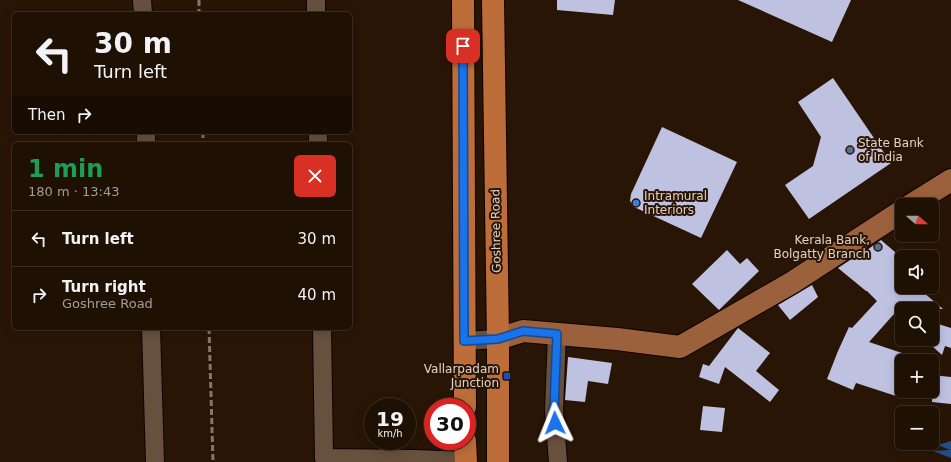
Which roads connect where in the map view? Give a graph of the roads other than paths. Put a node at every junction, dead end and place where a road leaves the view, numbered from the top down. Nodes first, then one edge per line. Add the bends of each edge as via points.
1 (142, 0) edge
2 (316, 0) edge
3 (462, 0) edge
4 (493, 0) edge
5 (143, 12) edge
6 (316, 12) edge
7 (948, 186) edge
8 (925, 198) edge
9 (895, 216) edge
10 (151, 330) edge
11 (322, 330) edge
12 (557, 334) junction
13 (498, 339) junction
14 (464, 341) junction
15 (465, 398) edge
16 (466, 455) edge
17 (324, 460) edge
18 (155, 462) edge
19 (498, 462) edge
20 (558, 462) edge

1 - 5 street
2 - 6 street
3 - 14 highway
4 - 13 highway, Goshree Road
7 - 8 main road
9 - 12 main road via 793,282 680,346
10 - 18 street
11 - 17 street
12 - 13 main road via 523,331
12 - 20 street via 554,410
13 - 14 street
13 - 19 highway, Goshree Road
14 - 15 highway
16 - 17 street via 414,459

